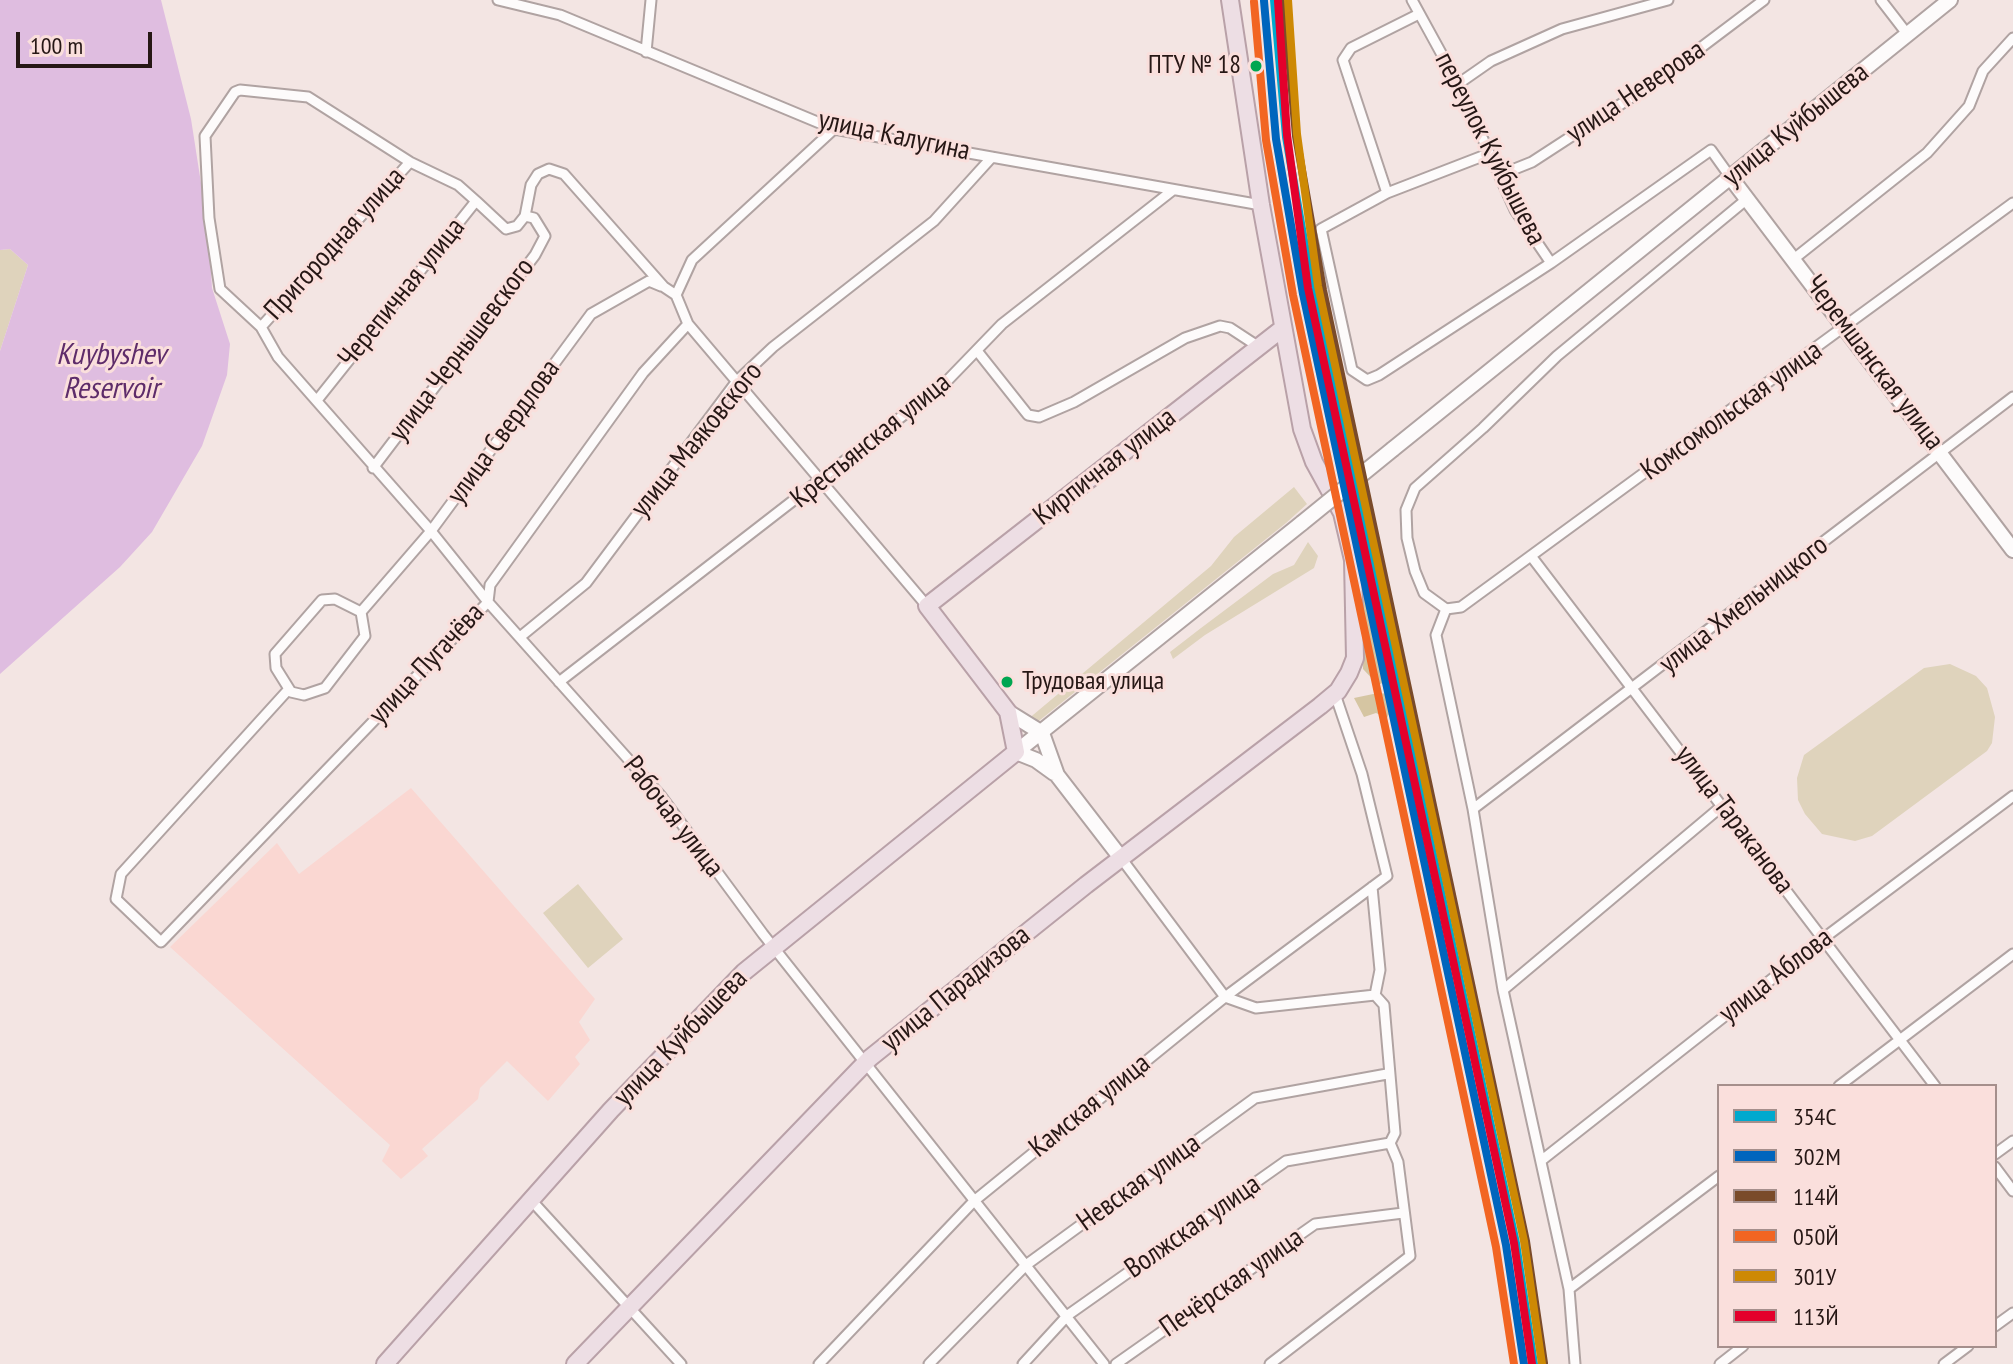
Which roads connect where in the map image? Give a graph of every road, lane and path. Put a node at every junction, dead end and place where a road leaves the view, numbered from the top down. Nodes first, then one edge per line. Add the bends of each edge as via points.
1 (498, 0) edge
2 (651, 0) edge
3 (1230, 0) edge
4 (1412, 0) edge
5 (1668, 0) edge
6 (1764, 0) edge
7 (1881, 0) edge
8 (1950, 0) edge
9 (1419, 14) junction
10 (1908, 35) junction
11 (2013, 38) edge
12 (646, 52) junction
13 (1458, 84) junction
14 (834, 129) junction
15 (1488, 154) junction
16 (992, 157) junction
17 (410, 162) junction
18 (1502, 174) junction
19 (1731, 178) junction
20 (1173, 190) junction
21 (1387, 193) junction
22 (1747, 199) junction
23 (476, 201) junction
24 (2013, 203) edge
25 (1261, 205) junction
26 (525, 216) junction
27 (1795, 258) junction
28 (1551, 263) junction
29 (664, 287) junction
30 (676, 295) junction
31 (688, 324) junction
32 (261, 327) junction
33 (1283, 328) junction
34 (1847, 328) junction
35 (1259, 347) junction
36 (978, 352) junction
37 (737, 381) junction
38 (2013, 397) edge
39 (318, 399) junction
40 (1941, 453) junction
41 (373, 468) junction
42 (823, 481) junction
43 (431, 531) junction
44 (2013, 550) edge
45 (1531, 556) junction
46 (488, 602) junction
47 (927, 606) junction
48 (1446, 609) junction
49 (361, 612) junction
50 (520, 637) junction
51 (559, 682) junction
52 (1635, 689) junction
53 (288, 690) junction
54 (1335, 694) junction
55 (1008, 712) junction
56 (1042, 733) junction
57 (1016, 752) junction
58 (1057, 775) junction
59 (2013, 796) edge
60 (1722, 806) junction
61 (1473, 809) junction
62 (1121, 858) junction
63 (1372, 887) junction
64 (1824, 938) junction
65 (774, 947) junction
66 (2013, 954) edge
67 (1503, 990) junction
68 (1375, 995) junction
69 (1225, 997) junction
70 (1901, 1039) junction
71 (865, 1063) junction
72 (1387, 1074) junction
73 (1842, 1084) edge
74 (1934, 1084) edge
75 (1390, 1143) junction
76 (1542, 1160) junction
77 (1997, 1170) edge
78 (1717, 1178) edge
79 (2013, 1191) edge
80 (532, 1201) junction
81 (974, 1201) junction
82 (1403, 1213) junction
83 (1026, 1265) junction
84 (1569, 1289) junction
85 (632, 1307) junction
86 (1068, 1315) junction
87 (1740, 1348) edge
88 (1965, 1348) edge
89 (385, 1364) edge
90 (575, 1364) edge
91 (681, 1364) edge
92 (819, 1364) edge
93 (929, 1364) edge
94 (1023, 1364) edge
95 (1104, 1364) edge
96 (1116, 1364) edge
97 (1270, 1364) edge
98 (1575, 1364) edge
99 (1720, 1364) edge
100 (1944, 1364) edge

1 - 12 street, улица Калугина via 560,15
2 - 12 street
3 - 25 highway
4 - 9 street, переулок Куйбышева
5 - 13 street via 1562,29 1491,61
6 - 18 street, улица Неверова via 1658,80 1532,162
7 - 10 street
8 - 10 main road, улица Куйбышева
9 - 13 street, переулок Куйбышева
9 - 21 street via 1351,48 1343,60
10 - 19 main road, улица Куйбышева
11 - 27 street via 1983,71 1969,106 1927,153
12 - 14 street, улица Калугина
13 - 15 street, переулок Куйбышева
14 - 16 street, улица Калугина
14 - 30 street via 692,260
15 - 18 street, переулок Куйбышева
15 - 21 street
16 - 20 street, улица Калугина
16 - 37 street, улица Маяковского via 934,221
17 - 23 street via 458,185
17 - 32 street, Пригородная улица
17 - 32 street, Рабочая улица via 308,97 235,92 205,136 209,218 220,289
18 - 28 street, переулок Куйбышева via 1515,210
19 - 22 main road, Черемшанская улица
19 - 28 street, переулок Куйбышева via 1711,150
19 - 56 main road, улица Куйбышева, bridge
20 - 25 street, улица Калугина
20 - 36 street, Крестьянская улица via 1002,324
21 - 28 street via 1321,229 1347,356 1360,378 1379,375
22 - 27 main road, Черемшанская улица
22 - 48 street via 1619,301 1415,488 1406,510 1410,555 1424,593
23 - 26 street, Черепичная улица via 506,229
23 - 39 street, Черепичная улица
24 - 34 street, Комсомольская улица
25 - 33 highway
26 - 29 street, улица Чернышевского via 538,174 549,169 564,174
26 - 41 street, улица Чернышевского via 534,218 545,236 527,268
27 - 34 main road, Черемшанская улица
29 - 30 street
29 - 43 street, улица Свердлова via 649,281 591,314
30 - 31 street
31 - 37 street
31 - 46 street, улица Пугачёва via 643,373 490,585
32 - 39 street, Рабочая улица via 278,357
33 - 35 highway, Кирпичная улица
33 - 54 highway, улица Парадизова via 1302,429 1346,527 1353,560 1355,658
34 - 40 main road, Черемшанская улица
34 - 45 street, Комсомольская улица
35 - 36 street via 1220,326 1185,338 1039,417 1028,415
35 - 47 highway, Кирпичная улица
36 - 42 street, Крестьянская улица
37 - 42 street
37 - 50 street, улица Маяковского via 575,596
38 - 40 street, улица Хмельницкого
39 - 41 street, Рабочая улица
40 - 44 main road, Черемшанская улица
40 - 52 street, улица Хмельницкого
41 - 43 street, Рабочая улица
42 - 47 street
42 - 51 street, Крестьянская улица
43 - 46 street, Рабочая улица
43 - 49 street, улица Свердлова
45 - 48 street, Комсомольская улица via 1461,607
45 - 52 street, улица Тараканова
46 - 50 street, Рабочая улица
46 - 53 street, улица Пугачёва via 161,942 116,899 121,874
47 - 55 highway
48 - 61 street via 1436,635
49 - 53 street via 365,636 325,688 304,695
49 - 53 street via 335,599 322,600 275,654
50 - 51 street, Рабочая улица
51 - 65 street, Рабочая улица via 661,796
52 - 60 street, улица Тараканова
52 - 61 street, улица Хмельницкого
54 - 62 highway, улица Парадизова
54 - 63 street, Камская улица via 1387,876
55 - 56 main road
55 - 57 highway
56 - 57 main road, улица Куйбышева
56 - 58 main road
57 - 58 main road
57 - 65 highway, улица Куйбышева
58 - 62 main road
59 - 64 street, улица Аблова
60 - 64 street, улица Тараканова
60 - 67 street
61 - 67 street
62 - 69 street
62 - 71 highway, улица Парадизова
63 - 68 street via 1380,970
63 - 69 street, Камская улица
64 - 70 street, улица Тараканова
64 - 76 street, улица Аблова
65 - 71 street, Рабочая улица
65 - 80 highway, улица Куйбышева via 693,1022
66 - 70 street
67 - 76 street
68 - 69 street via 1256,1008
68 - 72 street via 1384,1005
69 - 81 street, Камская улица
70 - 73 street
70 - 74 street, улица Тараканова
71 - 81 street, Рабочая улица
71 - 85 highway, улица Парадизова
72 - 75 street via 1395,1133
72 - 83 street, Невская улица via 1255,1098
75 - 82 street via 1398,1162
75 - 86 street, Волжская улица via 1286,1161
76 - 84 street
77 - 79 street
78 - 84 street
80 - 85 street
80 - 89 highway, улица Куйбышева
81 - 83 street, Рабочая улица
81 - 92 street, Камская улица
82 - 96 street, Печёрская улица via 1315,1224
82 - 97 street via 1410,1256
83 - 86 street, Рабочая улица
83 - 93 street, Невская улица
84 - 98 street
85 - 90 highway, улица Парадизова
85 - 91 street
86 - 94 street, Волжская улица
86 - 95 street, Рабочая улица
87 - 99 street
88 - 100 street

